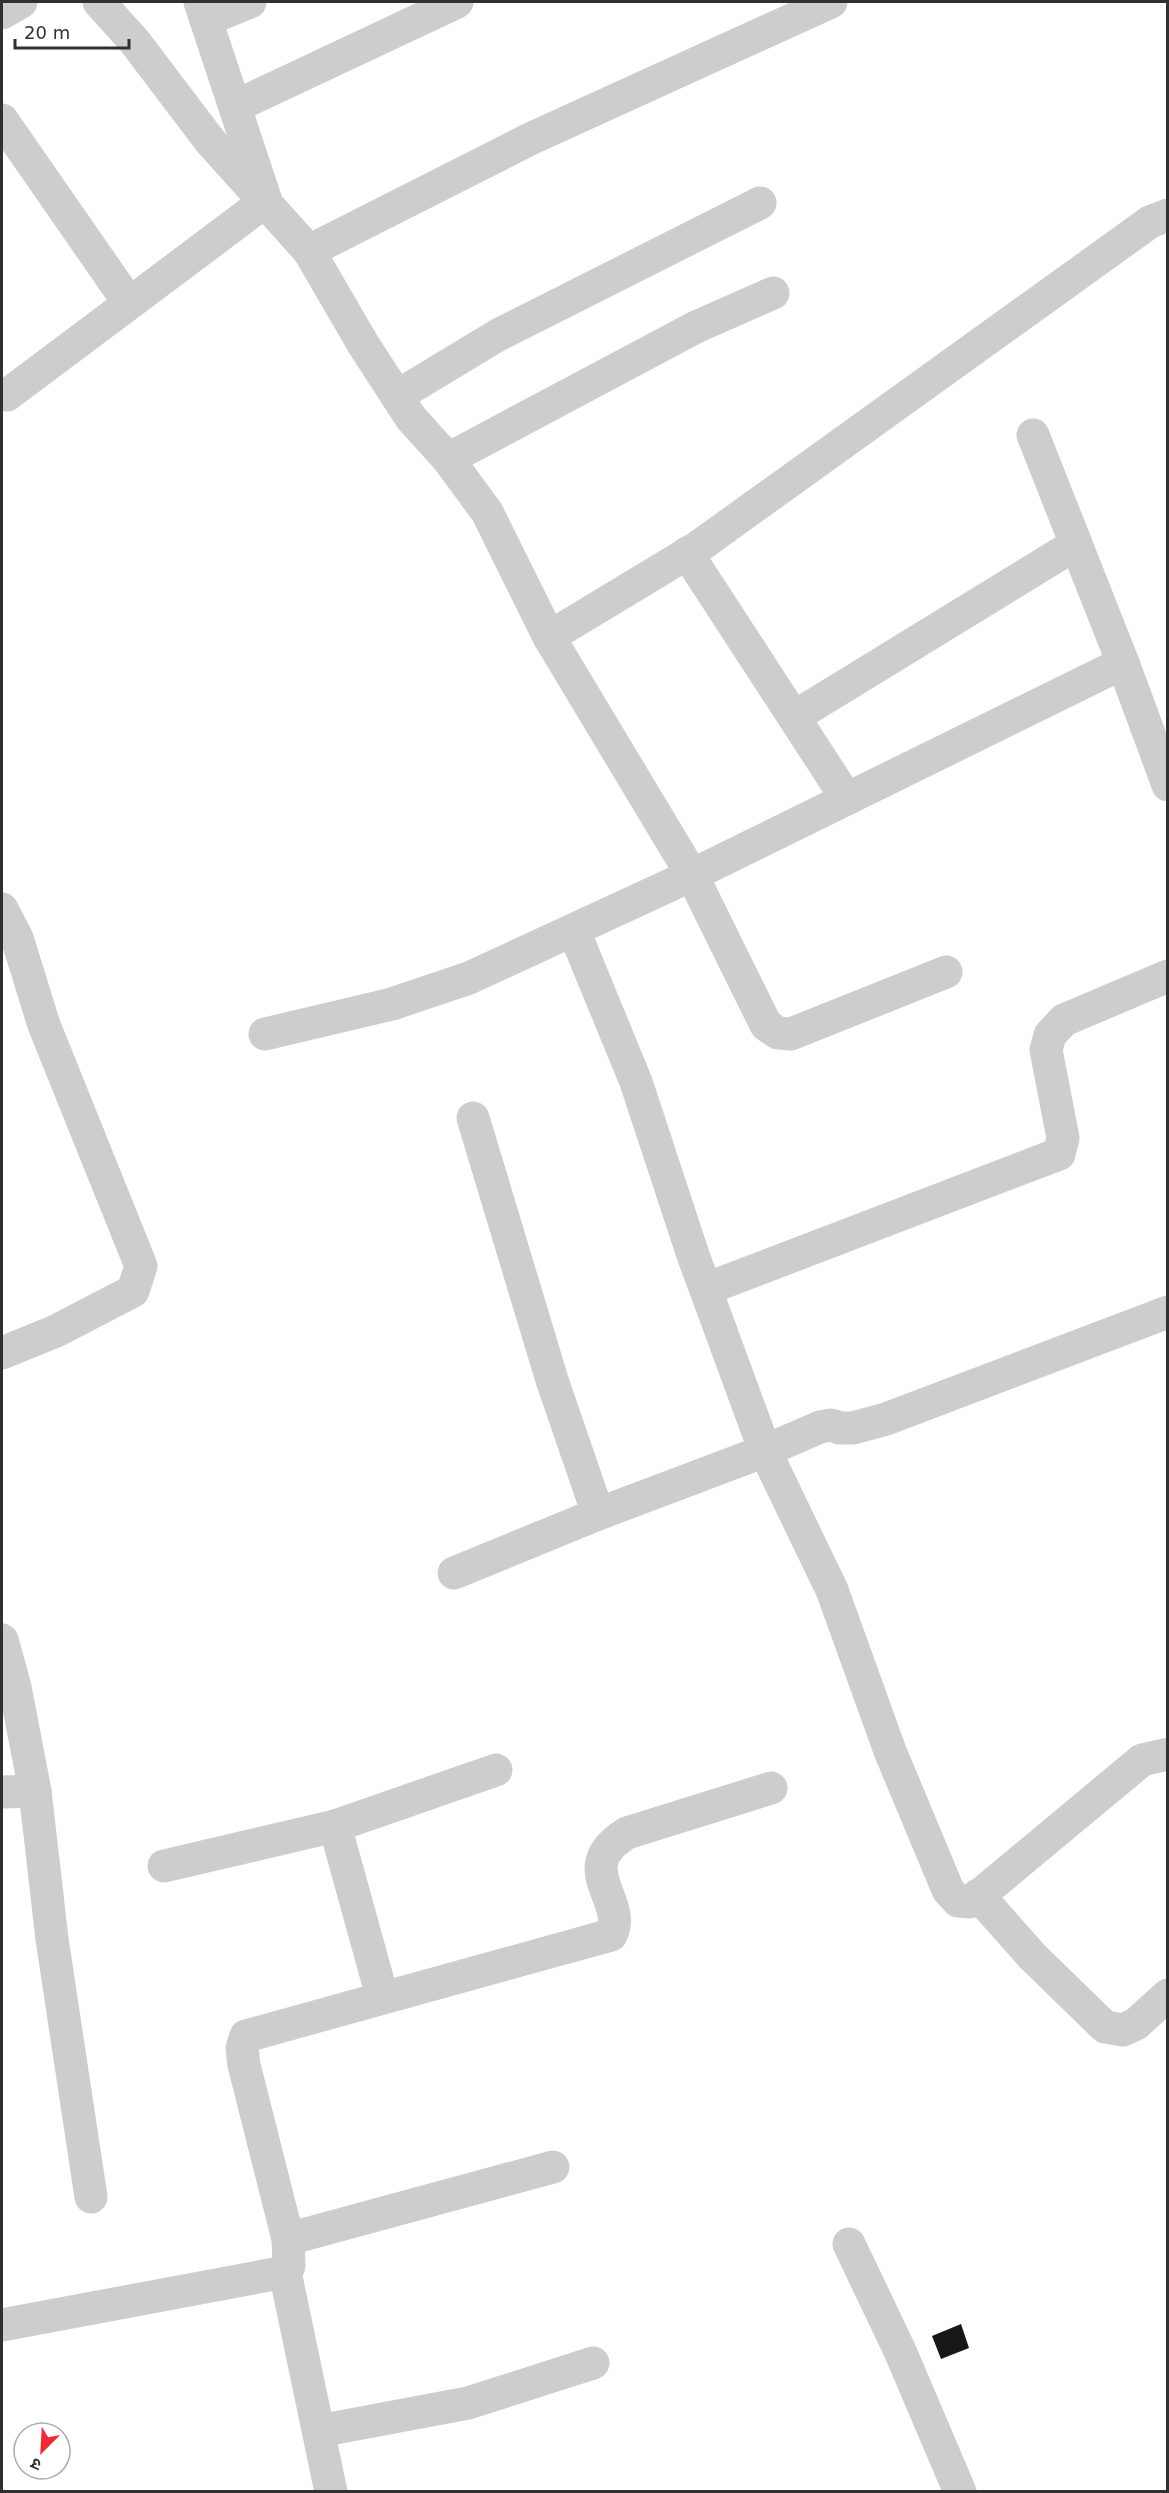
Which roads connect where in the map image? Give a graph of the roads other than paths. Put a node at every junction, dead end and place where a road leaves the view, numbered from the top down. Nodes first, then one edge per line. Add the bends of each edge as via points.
1 (21, 2) edge
2 (99, 2) edge
3 (250, 2) edge
4 (457, 2) edge
5 (831, 2) edge
6 (203, 11) edge
7 (2, 13) edge
8 (236, 106) junction
9 (2, 120) edge
10 (266, 201) junction
11 (760, 203) dead end
12 (1167, 215) edge
13 (309, 251) junction
14 (773, 293) dead end
15 (129, 303) junction
16 (7, 395) dead end
17 (397, 396) junction
18 (1033, 435) dead end
19 (448, 459) junction
20 (1076, 544) junction
21 (687, 553) junction
22 (549, 637) junction
23 (1124, 663) junction
24 (794, 717) junction
25 (1167, 785) edge
26 (847, 799) junction
27 (692, 875) junction
28 (2, 909) edge
29 (574, 931) junction
30 (946, 972) dead end
31 (1167, 976) edge
32 (265, 1034) dead end
33 (473, 1118) dead end
34 (706, 1289) junction
35 (1167, 1312) edge
36 (2, 1353) edge
37 (765, 1451) junction
38 (598, 1514) junction
39 (454, 1573) dead end
40 (2, 1640) edge
41 (1167, 1754) edge
42 (496, 1770) dead end
43 (771, 1788) dead end
44 (35, 1791) junction
45 (2, 1792) edge
46 (335, 1826) junction
47 (164, 1866) dead end
48 (978, 1895) junction
49 (382, 1996) junction
50 (1166, 2004) edge
51 (553, 2167) dead end
52 (91, 2197) dead end
53 (288, 2239) junction
54 (849, 2244) dead end
55 (285, 2272) junction
56 (2, 2325) edge
57 (592, 2363) dead end
58 (319, 2431) junction
59 (331, 2492) edge
60 (960, 2492) edge

1 - 7 street
2 - 10 street via 135,42 210,141
3 - 6 street
4 - 8 street
5 - 13 street via 530,139
6 - 8 street
8 - 10 street
9 - 15 street
10 - 13 street
10 - 15 street
11 - 17 street via 498,335
12 - 21 street via 1150,222
13 - 17 street
14 - 19 street via 696,327
15 - 16 street
17 - 19 street
18 - 20 street
19 - 22 street via 487,512
20 - 23 street
20 - 24 street
21 - 22 street
21 - 24 street
22 - 27 street
23 - 25 street
23 - 26 street
24 - 26 street
26 - 27 street
27 - 29 street
27 - 30 street via 766,1025 778,1033 791,1034
28 - 36 street via 17,938 44,1025 141,1266 134,1291
29 - 32 street via 469,978 392,1004
29 - 34 street via 636,1082
31 - 34 street via 1064,1020 1050,1035 1046,1050 1063,1138 1059,1154
33 - 38 street via 552,1380
34 - 37 street
35 - 37 street via 886,1419 853,1428 820,1426
37 - 38 street
37 - 48 street via 832,1590 890,1751 948,1890 958,1901 970,1902
38 - 39 street
40 - 44 street
41 - 48 street via 1142,1760
42 - 46 street
43 - 49 street via 627,1833 610,1844 602,1861 614,1927 610,1935
44 - 45 street
44 - 52 street via 52,1939
46 - 47 street
46 - 49 street
48 - 50 street via 1032,1956 1105,2027 1123,2031
49 - 53 street via 246,2036 242,2048 244,2065
51 - 53 street
53 - 55 street via 290,2266
54 - 60 street
55 - 56 street
55 - 58 street
57 - 58 street via 468,2403
58 - 59 street

